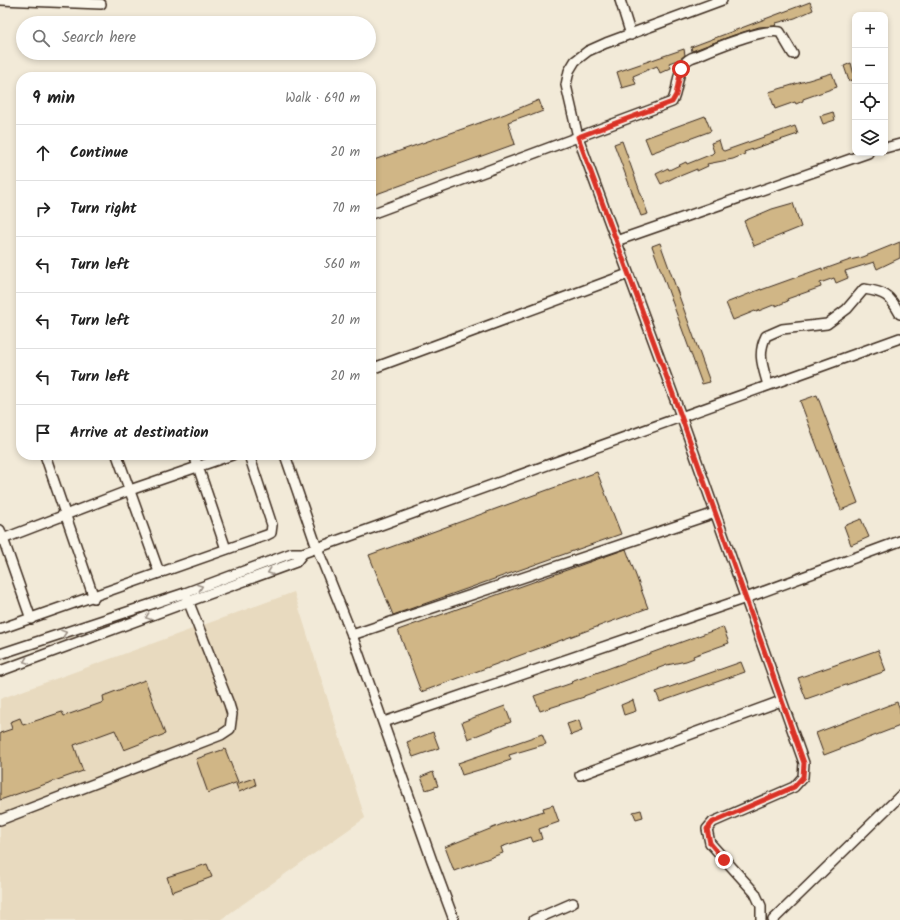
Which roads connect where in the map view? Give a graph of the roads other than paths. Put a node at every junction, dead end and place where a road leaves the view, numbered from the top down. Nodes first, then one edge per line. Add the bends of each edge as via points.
1 (0, 0) edge
2 (620, 0) edge
3 (722, 0) edge
4 (101, 4) dead end
5 (631, 35) junction
6 (793, 54) dead end
7 (578, 137) junction
8 (900, 144) edge
9 (888, 147) edge
10 (859, 156) edge
11 (376, 212) edge
12 (616, 241) junction
13 (628, 274) junction
14 (900, 314) edge
15 (900, 338) edge
16 (376, 367) edge
17 (768, 385) junction
18 (681, 416) junction
19 (47, 460) edge
20 (119, 460) edge
21 (196, 460) edge
22 (218, 460) edge
23 (251, 460) edge
24 (287, 460) edge
25 (198, 467) junction
26 (130, 490) junction
27 (715, 513) junction
28 (64, 514) junction
29 (1, 536) edge
30 (900, 541) edge
31 (317, 548) junction
32 (226, 549) junction
33 (303, 554) junction
34 (159, 572) junction
35 (185, 592) junction
36 (94, 598) junction
37 (746, 598) junction
38 (189, 602) junction
39 (31, 619) junction
40 (0, 630) edge
41 (352, 634) junction
42 (0, 654) edge
43 (0, 671) edge
44 (781, 701) junction
45 (384, 722) junction
46 (580, 775) dead end
47 (900, 796) edge
48 (0, 820) edge
49 (573, 903) dead end
50 (454, 920) edge
51 (534, 920) edge
52 (761, 920) edge
53 (773, 920) edge

1 - 4 street
2 - 5 street
3 - 5 street
5 - 7 street via 588,51 575,61 569,71 566,85
6 - 7 street via 780,32 772,30 691,58 684,61 672,102
7 - 11 street
7 - 12 street
8 - 9 street
10 - 12 street
12 - 13 street
13 - 16 street
13 - 18 street
14 - 17 street via 892,300 880,291 864,289 847,309 827,324 782,329 766,336 761,346 761,359
15 - 17 street
17 - 18 street
18 - 27 street
18 - 31 street
19 - 28 street
20 - 26 street
21 - 25 street
22 - 25 street
23 - 32 street via 272,528 271,533
24 - 31 street
25 - 26 street
25 - 32 street
26 - 28 street
26 - 34 street
27 - 37 street
27 - 41 street
28 - 29 street
28 - 36 street
29 - 39 street
30 - 37 street
31 - 33 street
31 - 41 street
32 - 34 street
35 -> 33 street via 292,553
33 -> 38 street via 296,562
34 - 36 street
35 - 38 street
42 -> 35 street
36 - 39 street
37 - 44 street
37 - 45 street
38 -> 43 street
38 - 48 street via 229,704 232,714 230,729 221,735
39 - 40 street
41 - 45 street
44 - 46 street
44 - 52 street via 804,763 803,777 794,787 713,822 707,829 710,843 755,893 760,906
45 - 50 street
47 - 53 street
49 - 51 street

